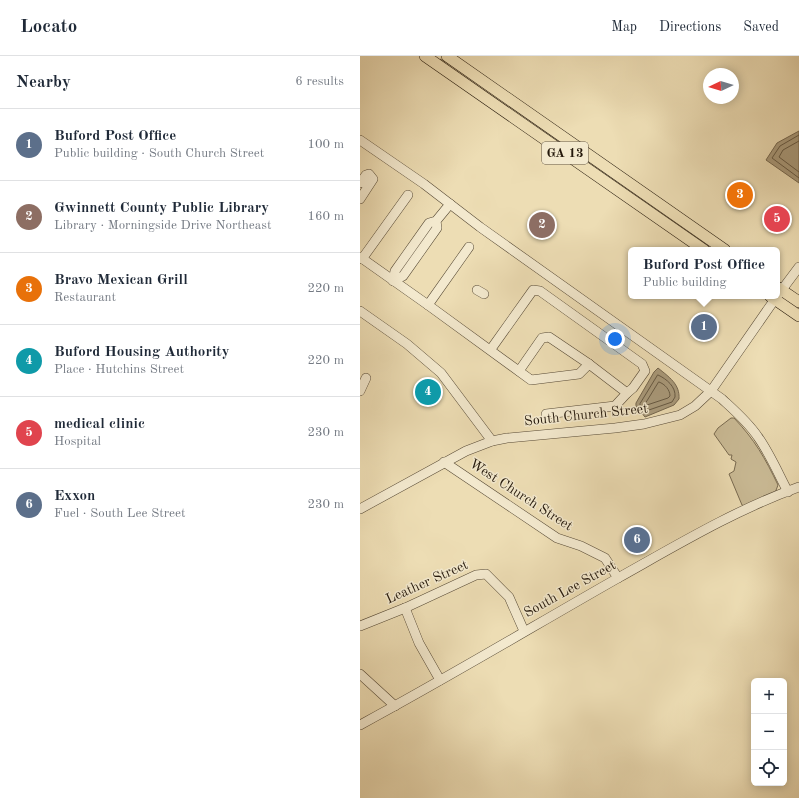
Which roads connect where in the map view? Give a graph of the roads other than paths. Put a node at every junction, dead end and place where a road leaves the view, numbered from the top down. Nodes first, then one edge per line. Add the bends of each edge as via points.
1 (425, 56) edge
2 (447, 56) edge
3 (360, 140) edge
4 (360, 183) edge
5 (408, 195) dead end
6 (360, 199) edge
7 (450, 204) junction
8 (469, 247) dead end
9 (700, 247) edge
10 (721, 247) edge
11 (361, 258) edge
12 (799, 267) edge
13 (393, 281) junction
14 (780, 288) edge
15 (780, 295) edge
16 (780, 297) edge
17 (772, 299) edge
18 (799, 302) edge
19 (428, 305) junction
20 (360, 311) edge
21 (799, 316) edge
22 (491, 349) junction
23 (589, 364) junction
24 (519, 371) junction
25 (366, 378) dead end
26 (360, 391) edge
27 (711, 391) junction
28 (627, 393) junction
29 (546, 414) dead end
30 (492, 441) junction
31 (444, 462) junction
32 (799, 487) edge
33 (788, 492) junction
34 (360, 509) edge
35 (618, 578) junction
36 (405, 608) junction
37 (360, 626) edge
38 (524, 631) junction
39 (360, 674) edge
40 (440, 680) junction
41 (395, 706) junction
42 (360, 725) edge

1 - 9 main road, GA 13
2 - 10 main road, GA 13
3 - 7 street
4 - 6 street via 366,175 373,179
5 - 11 street
7 - 13 street via 436,221 429,223 403,276
7 - 27 street
8 - 19 street
11 - 13 street
12 - 14 street, South Church Street
13 - 19 street
15 - 18 main road
16 - 21 main road
17 - 27 street, South Church Street
19 - 22 street
20 - 30 street via 407,344 441,373
22 - 24 street
22 - 28 street via 533,290 540,291 642,364 644,371
23 - 24 street via 579,374 531,380
23 - 24 street via 549,337 542,338
23 - 28 street
25 - 26 street
27 - 30 street, South Church Street via 695,406 662,421
27 - 33 street via 742,417 758,436
28 - 29 street via 615,406
30 - 31 street, South Church Street
31 - 34 street, South Church Street
31 - 35 street, West Church Street via 557,538 605,558
32 - 33 street, South Lee Street
33 - 35 street, South Lee Street via 750,507 698,533
35 - 38 street, South Lee Street
36 - 37 street, Leather Street
36 - 38 street, Leather Street via 476,575 486,574 509,597
36 - 40 street via 419,643
38 - 40 street, South Lee Street
39 - 41 street
40 - 41 street, South Lee Street
41 - 42 street, South Lee Street

